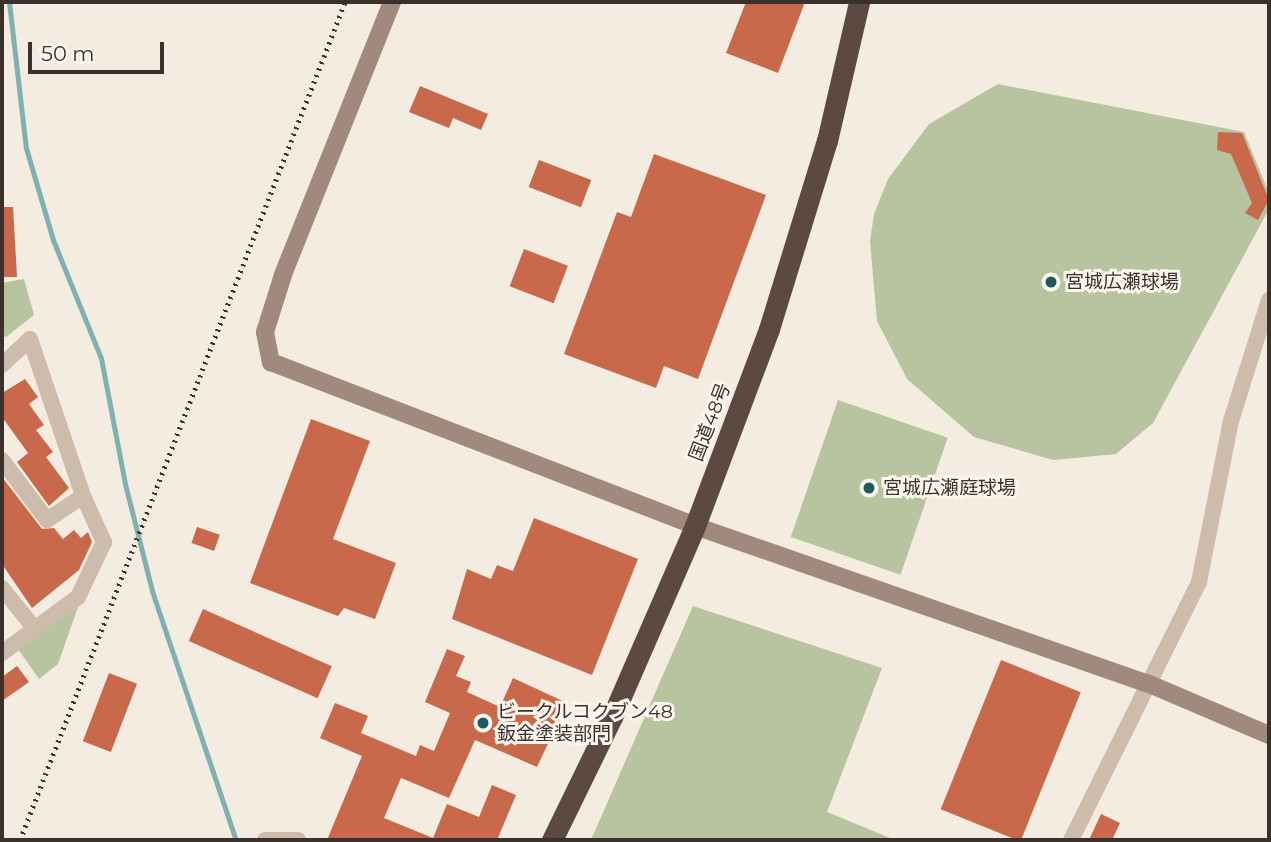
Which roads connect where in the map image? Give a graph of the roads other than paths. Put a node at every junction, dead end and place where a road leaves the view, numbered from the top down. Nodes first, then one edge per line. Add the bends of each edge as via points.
1 (392, 2) edge
2 (859, 2) edge
3 (1269, 300) edge
4 (2, 365) edge
5 (2, 460) edge
6 (83, 496) junction
7 (695, 526) junction
8 (2, 588) edge
9 (35, 629) junction
10 (2, 653) edge
11 (1147, 683) junction
12 (1269, 735) edge
13 (265, 840) edge
14 (298, 840) edge
15 (552, 840) edge
16 (1070, 840) edge

1 - 7 street via 283,275 265,332 271,362
2 - 7 highway, 国道48号 via 800,232
3 - 11 street via 1231,421 1199,582
4 - 6 street via 30,339
5 - 6 street via 47,520
6 - 9 street via 104,542 78,597
7 - 11 street
7 - 15 highway, 国道48号 via 612,717
8 - 9 street
9 - 10 street
11 - 12 street
11 - 16 street
13 - 14 street

